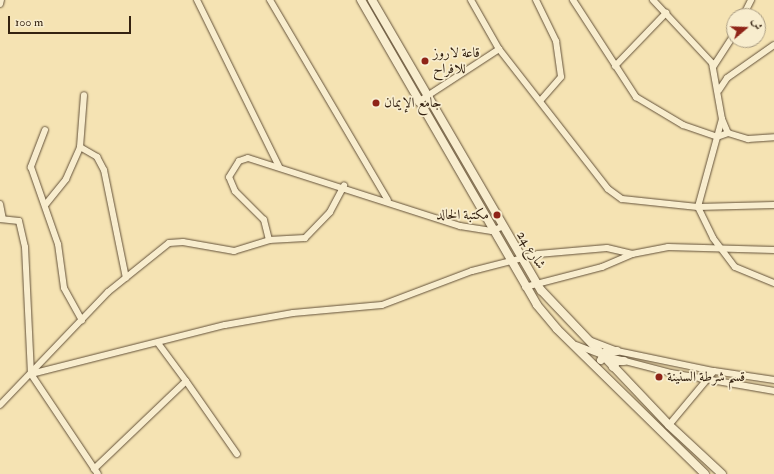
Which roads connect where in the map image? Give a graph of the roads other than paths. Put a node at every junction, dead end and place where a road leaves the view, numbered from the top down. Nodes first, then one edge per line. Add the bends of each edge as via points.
1 (1, 0) edge
2 (197, 0) edge
3 (270, 0) edge
4 (361, 0) edge
5 (372, 0) edge
6 (471, 0) edge
7 (536, 0) edge
8 (573, 0) edge
9 (653, 0) edge
10 (0, 4) edge
11 (666, 13) junction
12 (774, 45) edge
13 (726, 47) edge
14 (499, 49) junction
15 (615, 66) junction
16 (713, 67) junction
17 (719, 90) junction
18 (84, 95) dead end
19 (426, 97) junction
20 (541, 100) junction
21 (418, 102) junction
22 (722, 119) junction
23 (45, 130) dead end
24 (728, 133) junction
25 (717, 137) junction
26 (774, 137) edge
27 (80, 147) junction
28 (278, 167) junction
29 (344, 186) junction
30 (388, 200) junction
31 (0, 204) edge
32 (46, 204) junction
33 (774, 205) edge
34 (698, 207) junction
35 (1, 219) edge
36 (501, 227) junction
37 (492, 231) junction
38 (269, 240) junction
39 (721, 247) junction
40 (774, 250) edge
41 (632, 254) junction
42 (521, 258) junction
43 (511, 261) junction
44 (126, 278) junction
45 (537, 284) junction
46 (774, 284) edge
47 (525, 287) junction
48 (82, 320) junction
49 (586, 338) junction
50 (569, 341) junction
51 (158, 342) junction
52 (617, 350) junction
53 (633, 354) junction
54 (602, 355) junction
55 (628, 362) junction
56 (613, 367) junction
57 (714, 371) junction
58 (31, 374) junction
59 (605, 376) junction
60 (709, 380) junction
61 (774, 380) edge
62 (186, 381) junction
63 (774, 391) edge
64 (0, 405) edge
65 (670, 425) junction
66 (237, 454) dead end
67 (96, 472) edge
68 (705, 474) edge
69 (722, 474) edge

1 - 10 street
2 - 28 street
3 - 30 street
4 - 21 street, شارع 24
5 - 19 street, شارع 24
6 - 14 street
7 - 20 street via 556,41 561,77
8 - 15 street
9 - 11 street
11 - 15 street
11 - 16 street
12 - 17 street via 727,78
13 - 16 street
14 - 19 street
14 - 20 street
15 - 25 street via 636,97 683,125
16 - 17 street
17 - 22 street
18 - 27 street
19 - 21 street
19 - 36 street, شارع 24
20 - 34 street via 608,189 622,199
21 - 37 street, شارع 24
22 - 24 street
22 - 25 street
23 - 32 street via 31,167 39,196
24 - 25 street
24 - 26 street via 748,139
25 - 34 street
27 - 32 street via 66,179
27 - 44 street via 96,156 104,170
28 - 29 street
28 - 38 street via 248,158 239,161 229,177 236,191 264,220
29 - 30 street
29 - 38 street via 330,212 305,238
30 - 37 street via 460,226
31 - 35 street
32 - 48 street via 58,244 64,288
33 - 34 street
34 - 39 street
35 - 58 street via 19,221 25,247
36 - 37 street
36 - 42 street, شارع 24
37 - 43 street, شارع 24
38 - 44 street via 234,251 183,242 169,243
39 - 40 street
39 - 41 street via 668,247
39 - 46 street via 735,268
41 - 42 street via 607,248
41 - 45 street via 602,267
42 - 43 street
42 - 45 street, شارع 24
43 - 47 street, شارع 24
43 - 51 street via 472,271 382,304 293,313 225,325
44 - 48 street
45 - 47 street
45 - 49 street, شارع 24
47 - 50 street, شارع 24
48 - 58 street
49 - 52 street
49 - 54 street, شارع 24
50 - 54 street
50 - 59 street, شارع 24
51 - 58 street
51 - 62 street
52 - 53 street
52 - 54 street
53 - 55 street
53 - 57 street
54 - 55 street
54 - 56 street, شارع 24
54 - 59 street
55 - 56 street via 617,361
55 - 60 street
56 - 65 street, شارع 24
57 - 60 street
57 - 61 street
58 - 64 street
58 - 67 street
59 - 68 street, شارع 24
60 - 63 street
60 - 65 street
62 - 66 street
62 - 67 street
65 - 69 street, شارع 24

